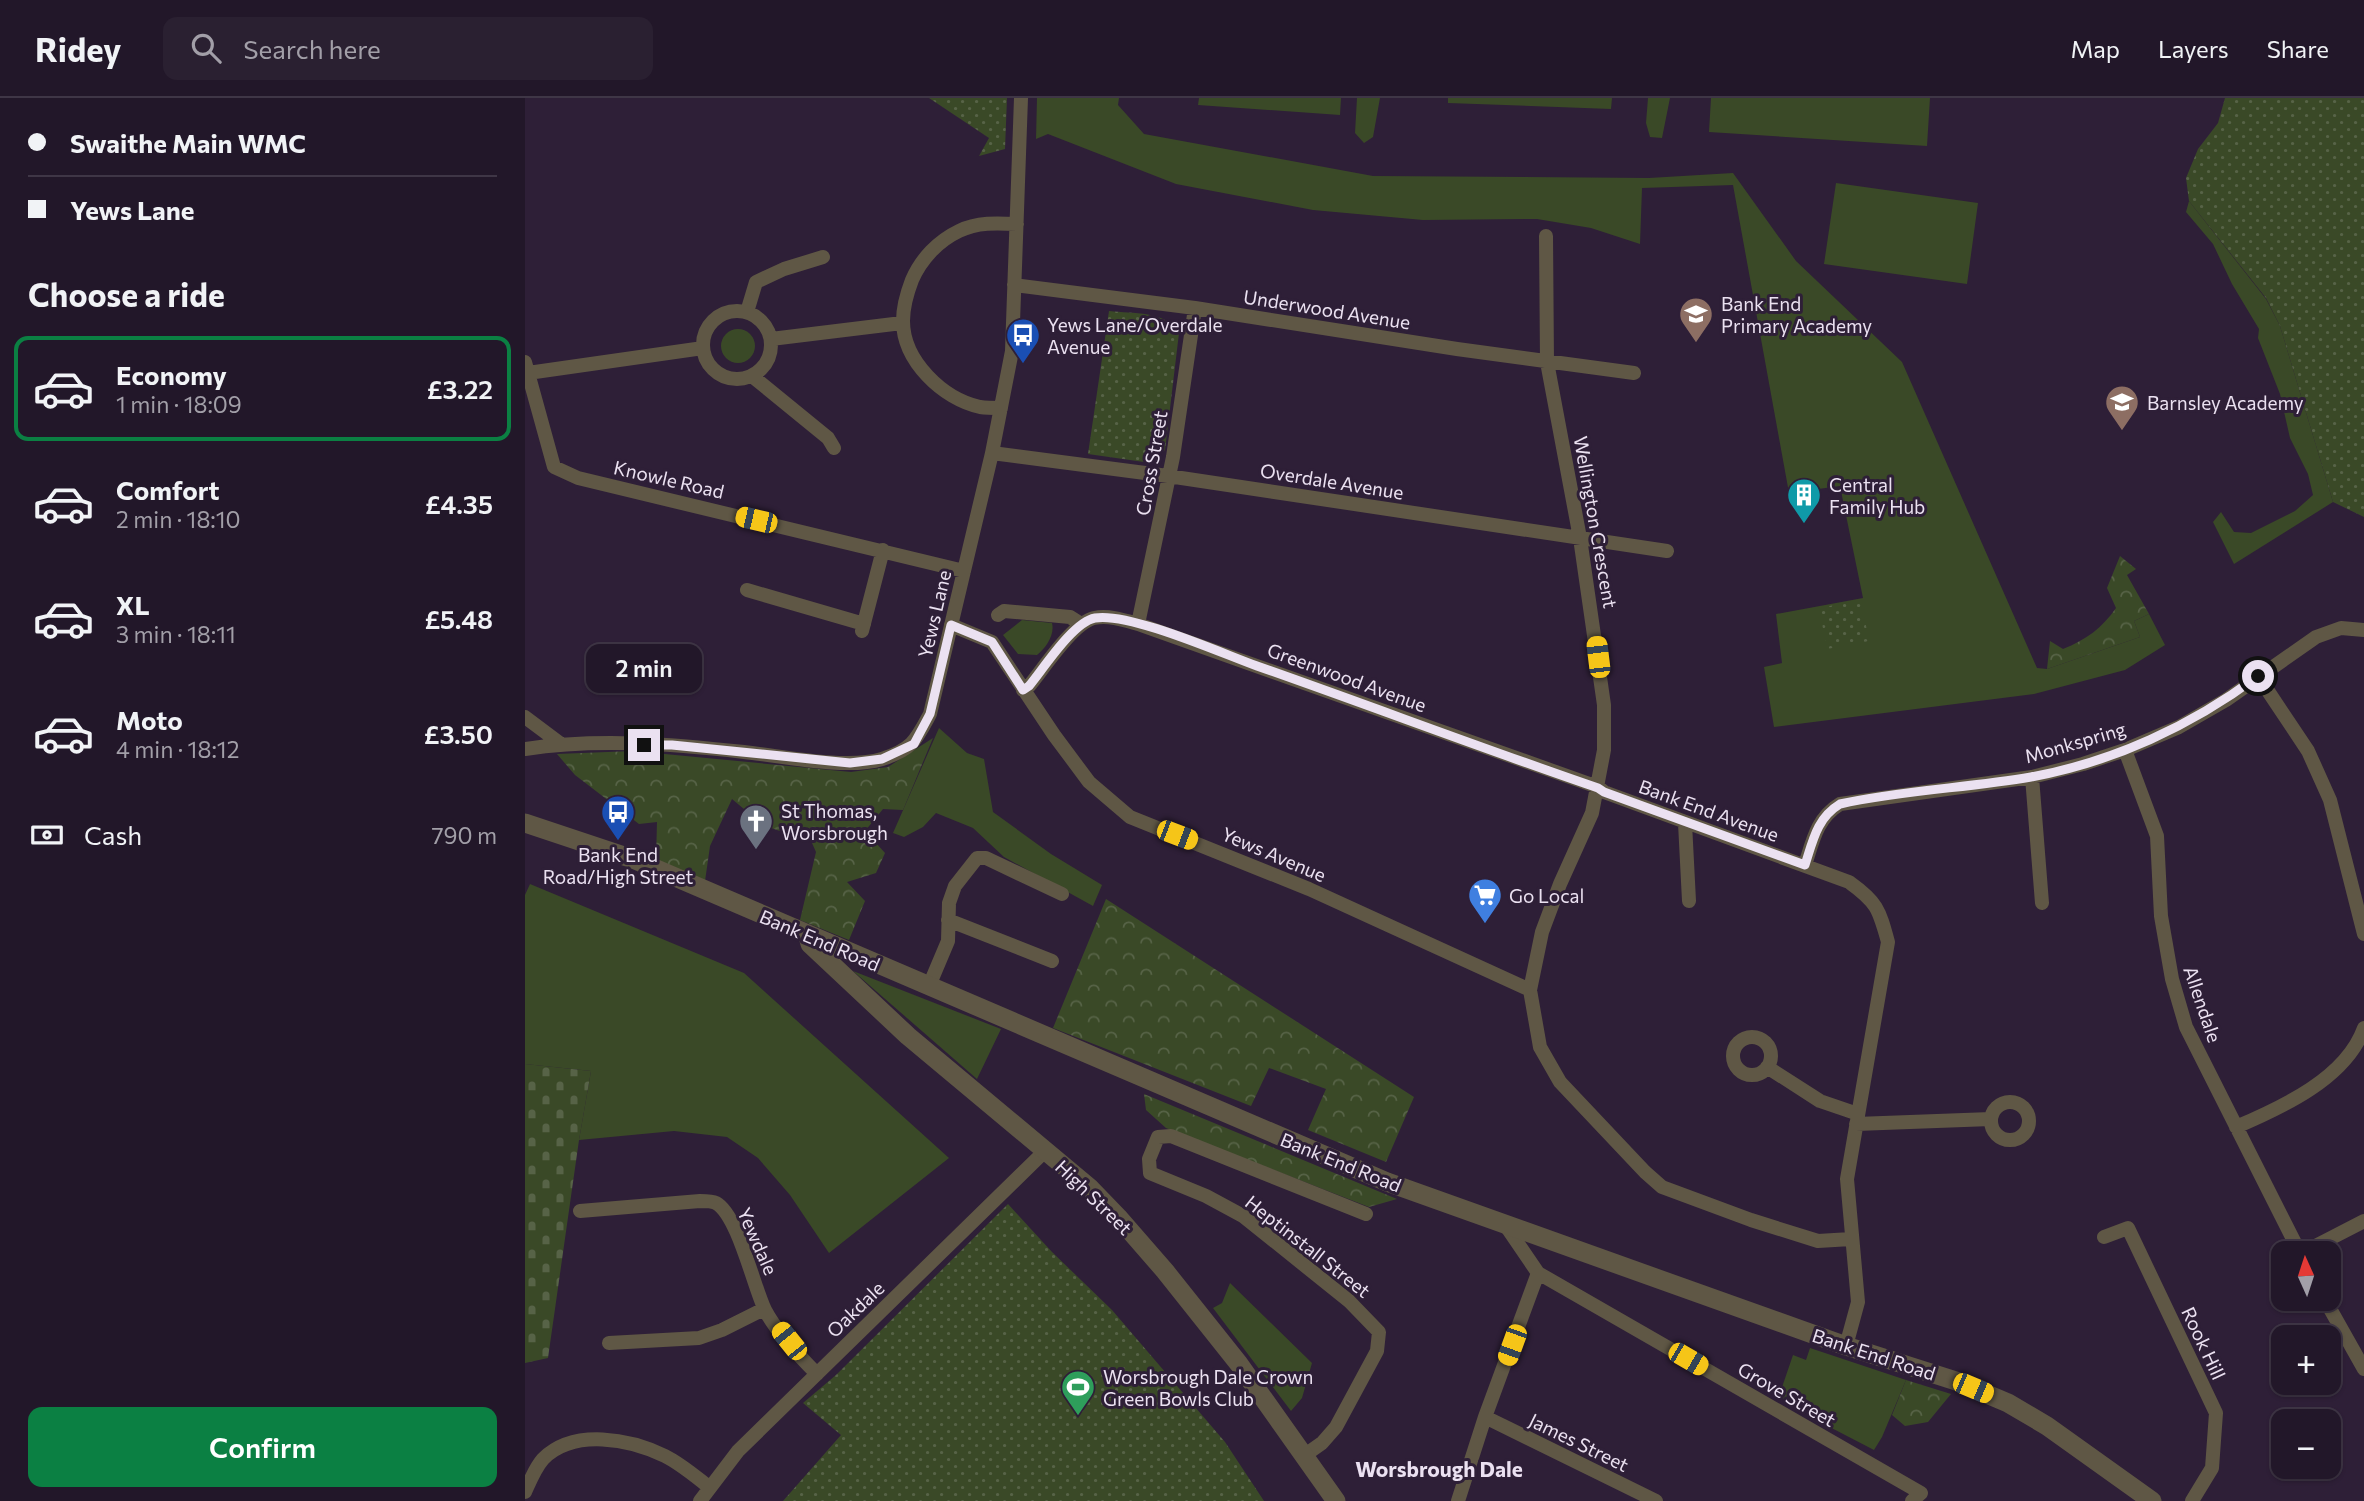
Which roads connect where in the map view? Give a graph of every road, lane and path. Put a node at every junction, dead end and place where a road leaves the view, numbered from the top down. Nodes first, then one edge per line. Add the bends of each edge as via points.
1 (1021, 98) edge
2 (1017, 224) junction
3 (1546, 236) dead end
4 (823, 257) dead end
5 (1014, 285) junction
6 (1195, 308) junction
7 (747, 312) junction
8 (902, 323) junction
9 (771, 339) junction
10 (703, 348) junction
11 (1546, 362) junction
12 (527, 367) edge
13 (1634, 373) dead end
14 (752, 376) junction
15 (1001, 408) junction
16 (834, 448) dead end
17 (992, 453) junction
18 (1168, 476) junction
19 (1580, 538) junction
20 (883, 550) junction
21 (1667, 551) dead end
22 (964, 571) junction
23 (747, 590) dead end
24 (998, 615) dead end
25 (1081, 624) junction
26 (1138, 624) junction
27 (951, 625) junction
28 (2364, 630) edge
29 (2258, 676) junction
30 (1023, 690) junction
31 (525, 718) edge
32 (561, 744) junction
33 (525, 749) edge
34 (2125, 750) junction
35 (2032, 777) junction
36 (1598, 788) junction
37 (1685, 822) junction
38 (525, 823) edge
39 (1805, 865) junction
40 (1062, 894) dead end
41 (1689, 901) dead end
42 (2042, 902) dead end
43 (2361, 908) edge
44 (948, 920) junction
45 (2364, 934) edge
46 (807, 935) junction
47 (1052, 961) dead end
48 (929, 986) junction
49 (1530, 990) junction
50 (2364, 1028) edge
51 (1767, 1068) dead end
52 (1857, 1119) junction
53 (1991, 1119) dead end
54 (2236, 1127) junction
55 (1045, 1151) junction
56 (580, 1211) dead end
57 (1366, 1214) dead end
58 (2364, 1221) edge
59 (1506, 1226) junction
60 (2104, 1237) dead end
61 (1851, 1239) junction
62 (2295, 1241) edge
63 (2325, 1241) edge
64 (1538, 1273) junction
65 (764, 1308) junction
66 (2331, 1311) edge
67 (609, 1343) dead end
68 (1846, 1346) junction
69 (2364, 1369) edge
70 (817, 1374) junction
71 (1485, 1417) junction
72 (1305, 1454) junction
73 (709, 1487) junction
74 (525, 1492) edge
75 (1916, 1497) edge
76 (700, 1501) edge
77 (1336, 1501) edge
78 (1458, 1501) edge
79 (1656, 1501) edge
80 (2152, 1501) edge
81 (2192, 1501) edge

1 - 2 street, Yews Lane
2 - 5 street, Yews Lane
2 - 8 street via 986,223 960,230 936,246 912,279
3 - 11 street, Wellington Crescent
4 - 7 street via 756,282
5 - 6 street, Underwood Avenue
5 - 15 street, Yews Lane via 1011,351
6 - 11 street, Underwood Avenue
6 - 18 street, Cross Street
7 - 9 street via 760,319
7 - 10 street via 716,317 703,337
8 - 9 street
8 - 15 street via 911,351 927,377 951,397 980,407
9 - 14 street via 768,360
10 - 12 street
10 - 14 street via 705,359 720,375
11 - 13 street, Underwood Avenue
11 - 19 street, Wellington Crescent
12 - 20 street, Knowle Road via 554,467 578,478
14 - 16 street via 828,438
15 - 17 street, Yews Lane
17 - 18 street, Overdale Avenue
17 - 22 street, Yews Lane
18 - 19 street, Overdale Avenue
18 - 26 street, Cross Street
19 - 21 street, Overdale Avenue
19 - 36 street, Wellington Crescent via 1604,705
20 - 22 street, Knowle Road
20 - 23 street via 862,628
22 - 27 street, Yews Lane
24 - 25 street, Greenwood Avenue via 1004,611 1070,617
25 - 26 street, Greenwood Avenue via 1094,618 1113,618
25 - 30 street
26 - 36 street, Greenwood Avenue
27 - 30 street, Yews Avenue via 992,642
27 - 32 street, Yews Lane via 925,724 914,744 882,759 850,763 672,745
28 - 29 street, Monkspring via 2341,628 2316,637
29 - 34 street, Monkspring via 2191,720
29 - 43 street via 2308,751 2330,800
30 - 49 street, Yews Avenue via 1089,782 1130,817 1309,890
31 - 32 street
32 - 33 street, Yews Lane
34 - 35 street, Monkspring
34 - 54 street, Allendale via 2157,836 2161,916 2186,1027
35 - 39 street, Monkspring via 1840,804 1820,823
35 - 42 street
36 - 37 street, Bank End Avenue
36 - 49 street, Wellington Crescent via 1593,813 1542,932
37 - 39 street, Bank End Avenue
37 - 41 street
38 - 46 street, Bank End Road via 633,859
39 - 52 street, Bank End Avenue via 1849,881 1868,895 1880,912 1888,942
40 - 44 street via 986,858 977,858 955,886
43 - 45 street
44 - 47 street
44 - 48 street via 948,941
46 - 48 street, Bank End Road
46 - 55 street, High Street via 810,944 908,1037
48 - 59 street, Bank End Road via 1387,1182
49 - 61 street, Wellington Crescent via 1547,1064 1663,1187 1818,1241
50 - 54 street via 2339,1069 2302,1094
51 - 52 street
52 - 53 street
52 - 61 street, Bank End Avenue via 1847,1179
54 - 62 street, Allendale
55 - 70 street, Oakdale
55 - 72 street, High Street via 1090,1188 1165,1271
56 - 65 street, Yewdale via 716,1202 728,1214
57 - 72 street, Heptinstall Street via 1171,1136 1158,1137 1149,1159 1150,1173 1243,1216 1349,1301 1378,1332 1377,1351 1336,1427
58 - 63 street
59 - 64 street, Grove Street
59 - 68 street, Bank End Road
60 - 81 street, Rook Hill via 2128,1228 2215,1413 2212,1468
61 - 68 street, Bank End Avenue via 1858,1302
64 - 71 street
64 - 75 street, Grove Street
65 - 67 street via 699,1338
65 - 70 street, Yewdale
66 - 69 street
68 - 80 street, Bank End Road via 1933,1372 2008,1403
70 - 73 street, Oakdale via 738,1451
71 - 78 street
71 - 79 street, James Street
72 - 77 street, High Street
73 - 74 street via 666,1456 612,1441 580,1440 559,1447 542,1460
73 - 76 street, Oakdale

